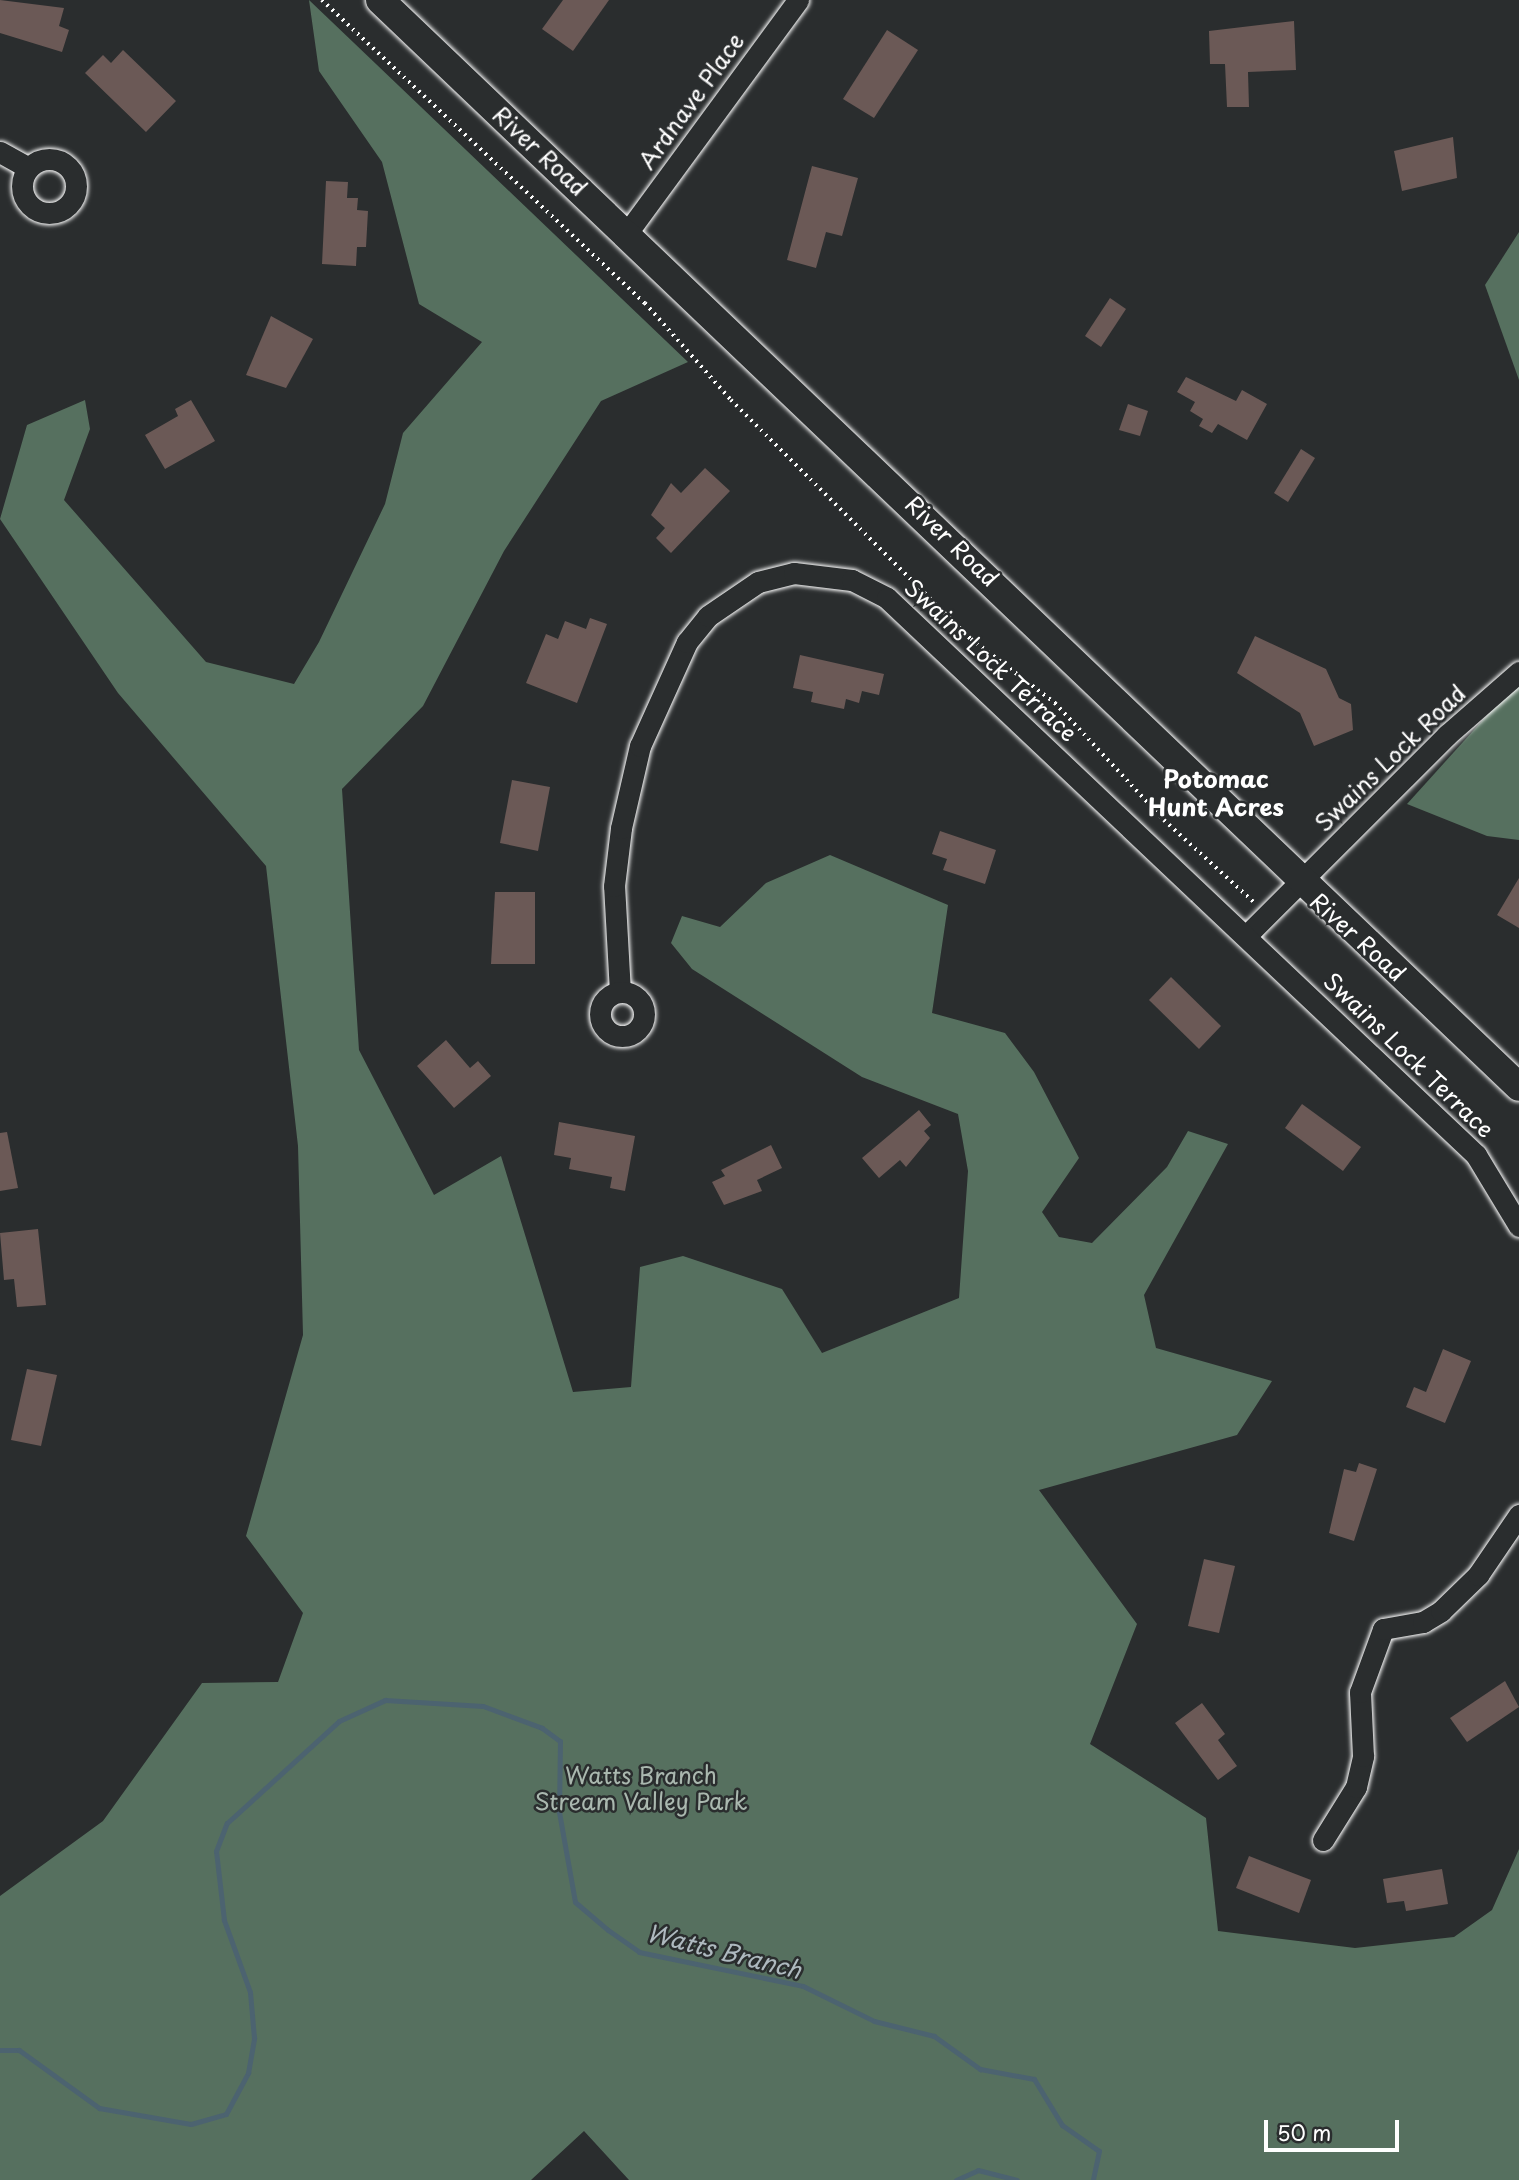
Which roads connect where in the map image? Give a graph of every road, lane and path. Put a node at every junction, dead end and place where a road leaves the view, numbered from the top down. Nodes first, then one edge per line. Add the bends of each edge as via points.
1 (322, 0) edge
2 (380, 0) edge
3 (798, 0) edge
4 (0, 152) edge
5 (29, 168) dead end
6 (627, 233) junction
7 (1519, 672) edge
8 (1299, 883) junction
9 (1267, 914) junction
10 (1247, 935) junction
11 (620, 992) dead end
12 (1519, 1087) edge
13 (1519, 1226) edge
14 (1519, 1515) edge
15 (1323, 1840) dead end

1 - 9 path via 645,303 731,400 971,639 1055,703 1172,828
2 - 6 main road, River Road
3 - 6 street, Ardnave Place
4 - 5 street
6 - 8 main road, River Road via 950,537
7 - 8 street, Swains Lock Road
8 - 9 street
8 - 12 main road, River Road
9 - 10 street
10 - 11 street, Swains Lock Terrace via 887,598 852,580 794,573 758,582 708,616 663,689 640,746 621,828 614,886
10 - 13 street, Swains Lock Terrace via 1476,1155
14 - 15 street via 1478,1575 1423,1622 1383,1629 1360,1692 1363,1756 1356,1787

